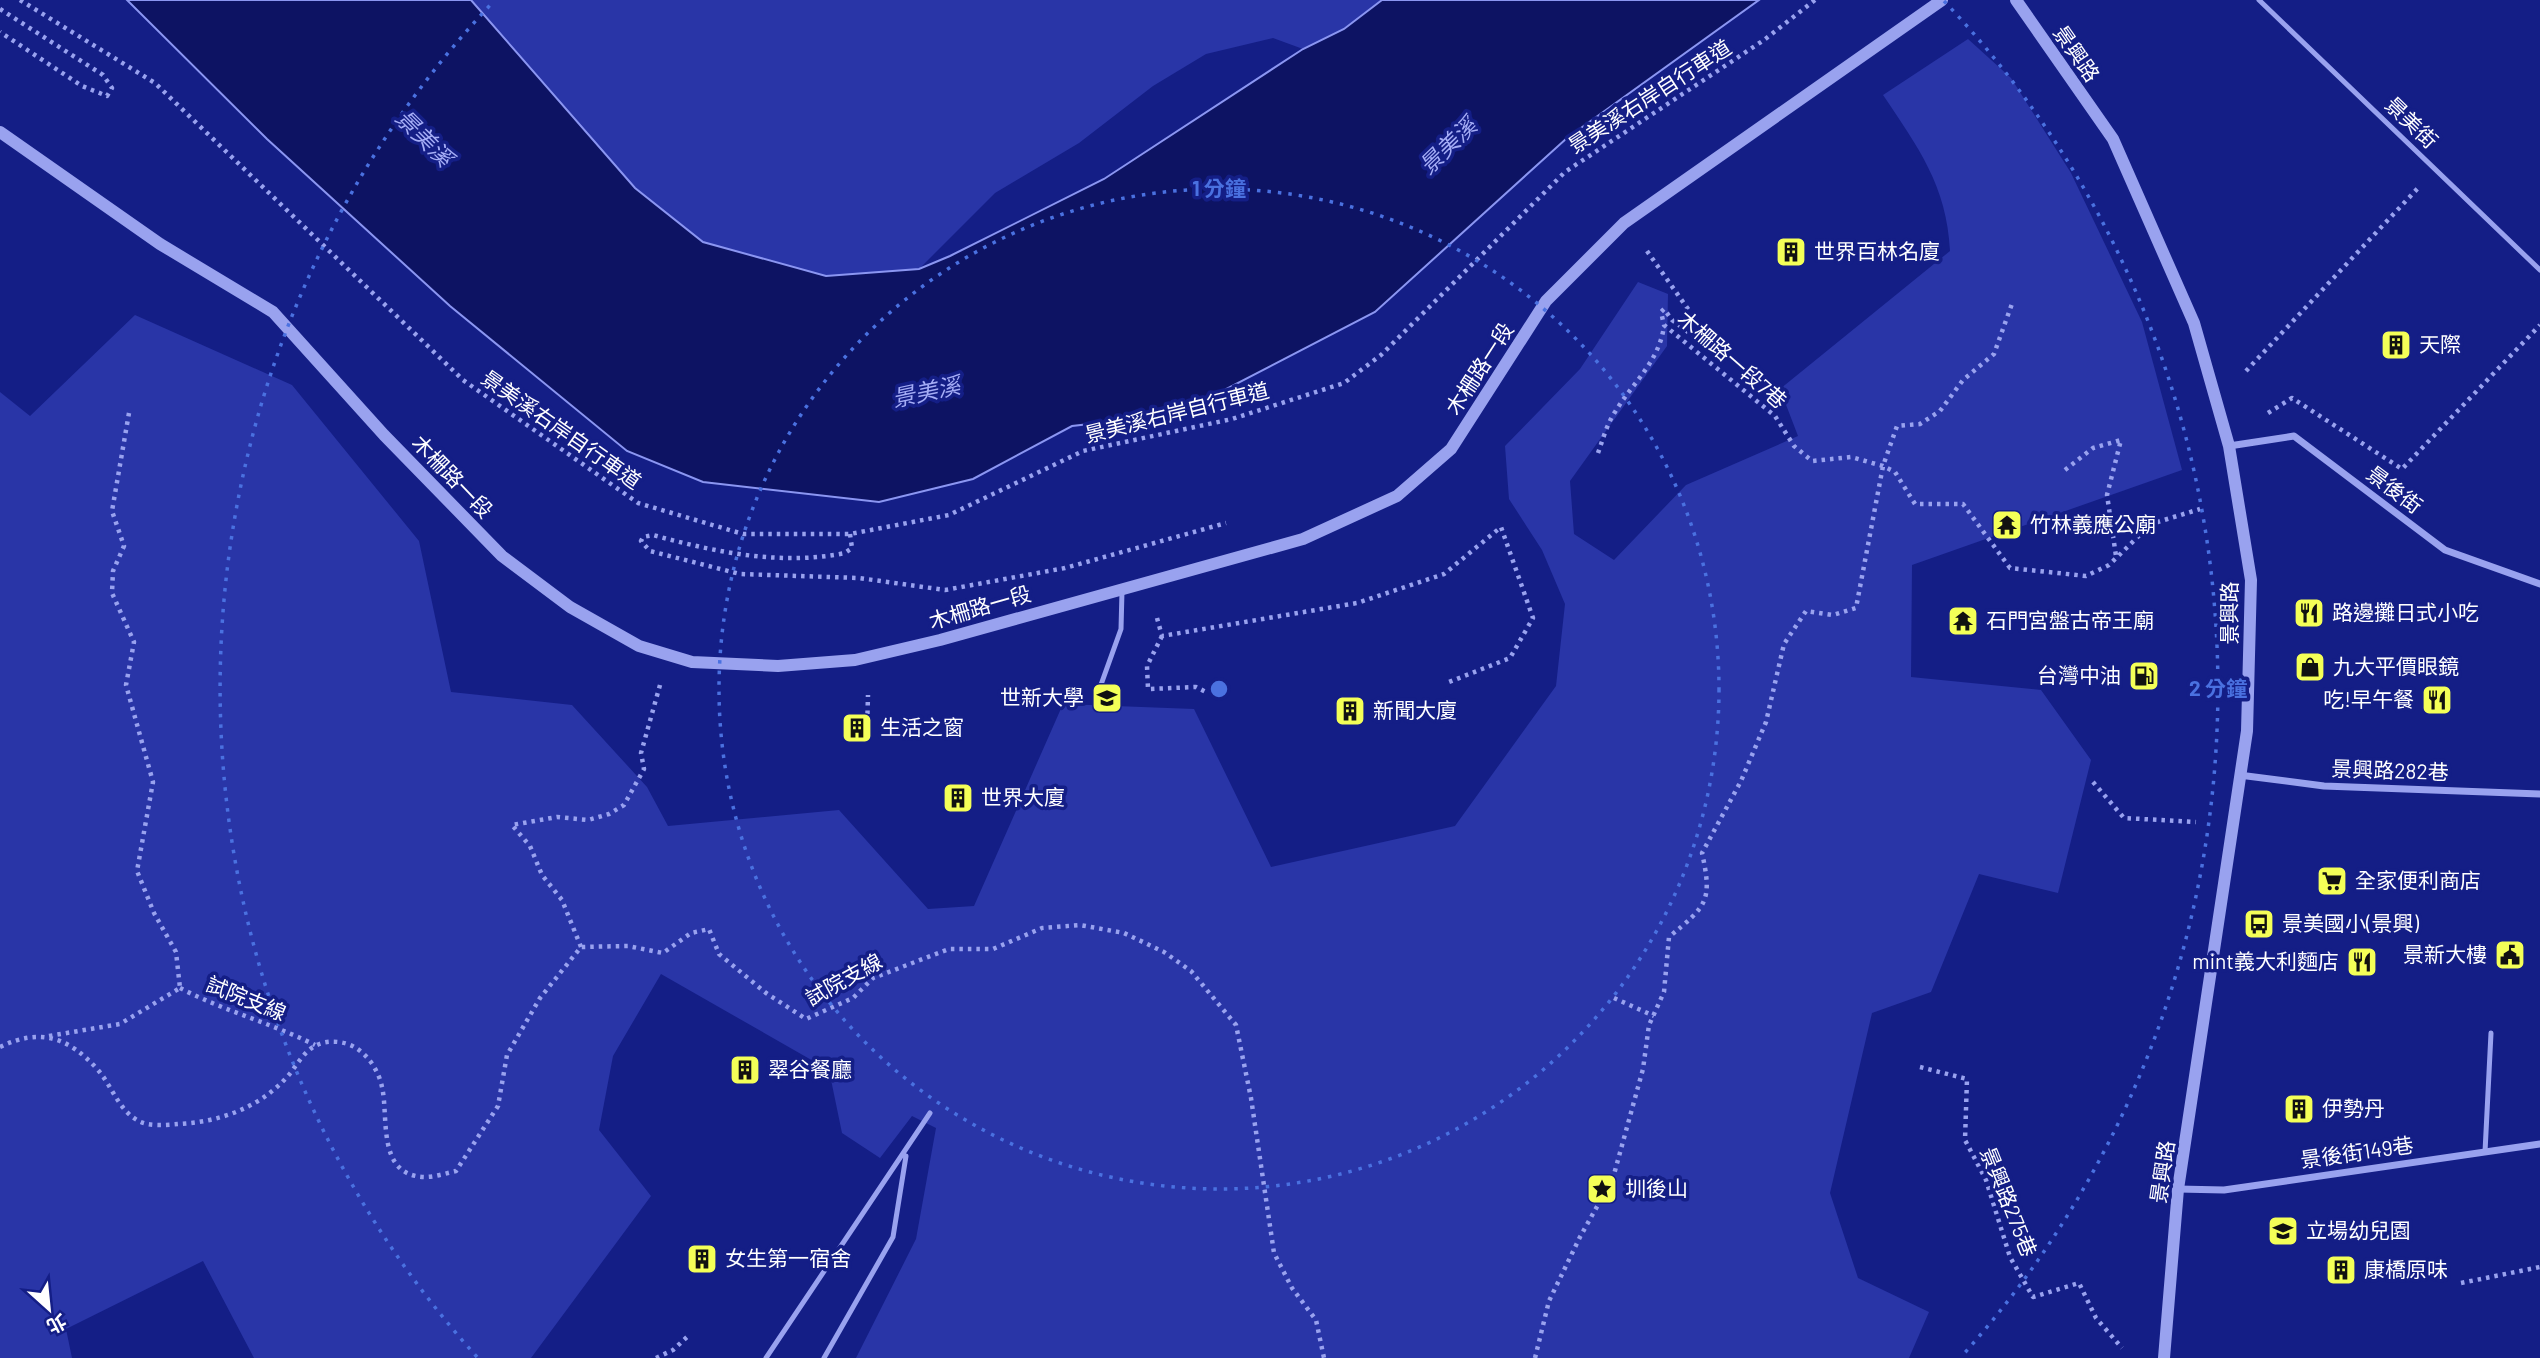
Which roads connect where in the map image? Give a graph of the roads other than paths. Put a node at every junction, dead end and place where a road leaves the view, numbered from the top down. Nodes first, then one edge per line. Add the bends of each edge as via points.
1 (1942, 0) edge
2 (2016, 0) edge
3 (2259, 0) edge
4 (0, 132) edge
5 (2540, 270) edge
6 (2229, 446) junction
7 (2540, 584) edge
8 (1122, 588) junction
9 (1098, 693) dead end
10 (2239, 775) junction
11 (2540, 794) edge
12 (2491, 1033) dead end
13 (930, 1113) dead end
14 (2540, 1144) edge
15 (907, 1152) junction
16 (2485, 1152) junction
17 (2178, 1188) junction
18 (766, 1358) edge
19 (824, 1358) edge
20 (2164, 1358) edge

1 - 8 street, 木柵路一段 via 1624,223 1546,301 1451,449 1397,496 1303,539
2 - 6 street, 景興路 via 2113,139 2194,323
3 - 5 lane, 景美街
4 - 8 street, 木柵路一段 via 160,244 273,312 384,435 502,555 570,607 639,646 692,662 778,666 855,660
6 - 7 street, 景後街 via 2294,436 2445,550
6 - 10 street, 景興路 via 2251,580 2247,731
8 - 9 lane via 1121,629
10 - 11 street, 景興路282巷 via 2324,786
10 - 17 street, 景興路
12 - 16 lane
13 - 15 lane
14 - 16 street, 景後街149巷
15 - 18 lane
15 - 19 lane via 893,1237
16 - 17 street, 景後街149巷 via 2224,1190
17 - 20 street, 景興路

